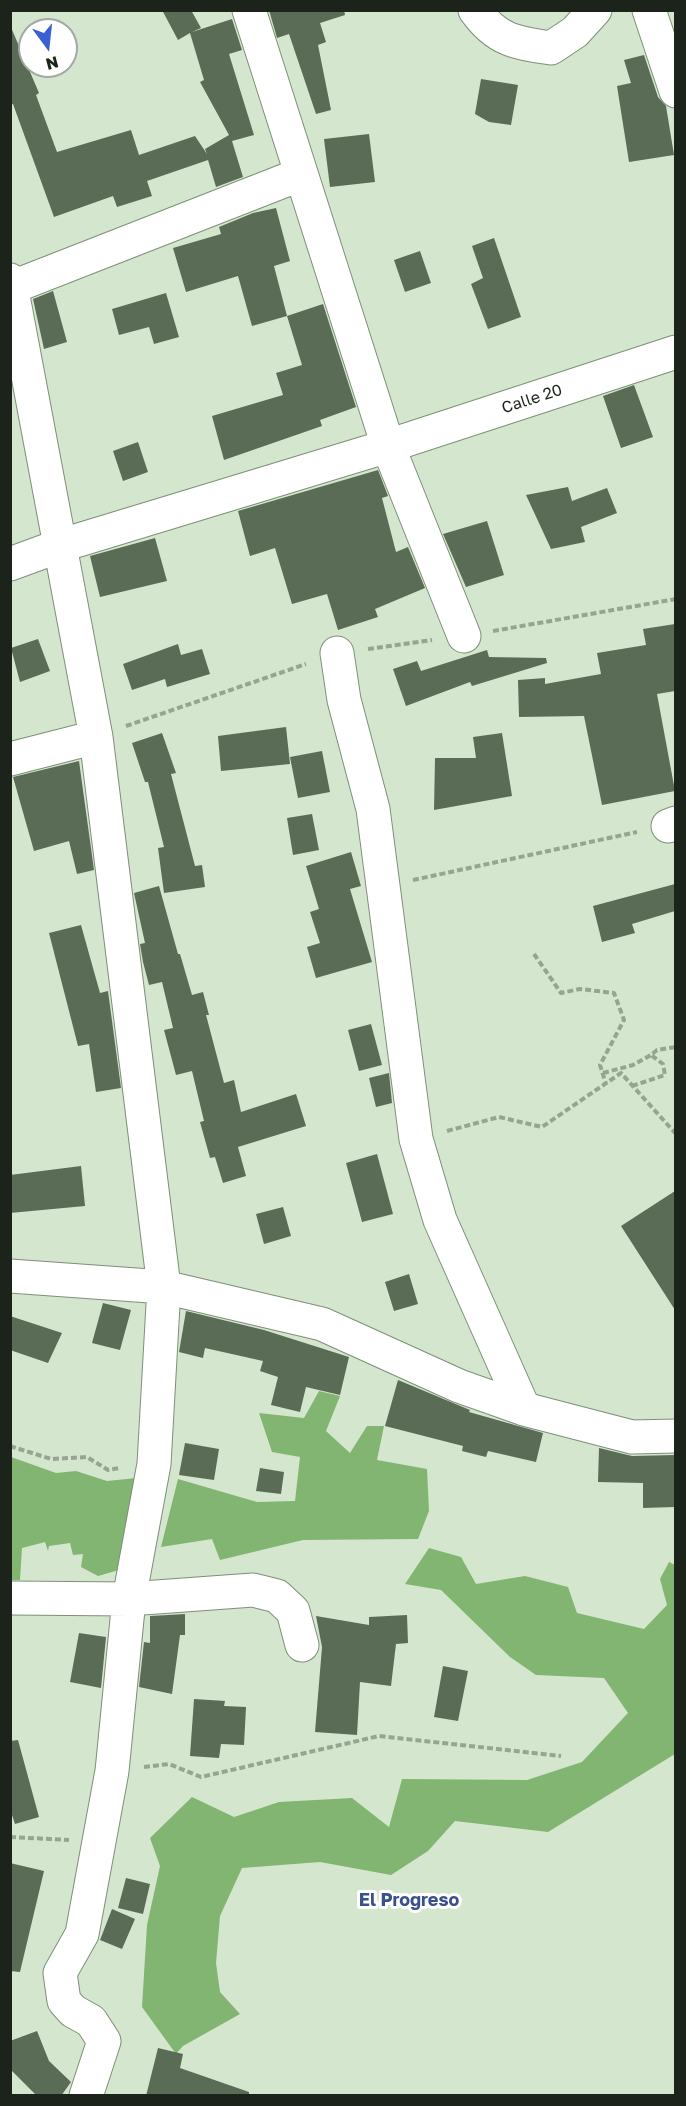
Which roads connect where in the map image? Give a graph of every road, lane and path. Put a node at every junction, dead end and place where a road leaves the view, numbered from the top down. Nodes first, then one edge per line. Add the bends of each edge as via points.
1 (249, 10) edge
2 (475, 10) edge
3 (594, 10) edge
4 (649, 10) edge
5 (675, 91) edge
6 (299, 175) junction
7 (11, 285) edge
8 (675, 352) edge
9 (388, 446) junction
10 (59, 546) junction
11 (10, 564) edge
12 (675, 599) edge
13 (464, 636) junction
14 (337, 653) junction
15 (96, 737) junction
16 (10, 759) edge
17 (671, 824) edge
18 (383, 886) junction
19 (534, 954) dead end
20 (675, 1047) edge
21 (651, 1055) junction
22 (603, 1073) junction
23 (606, 1084) junction
24 (632, 1086) junction
25 (675, 1134) edge
26 (416, 1139) junction
27 (10, 1276) edge
28 (164, 1287) junction
29 (524, 1409) junction
30 (675, 1436) edge
31 (10, 1446) edge
32 (154, 1464) junction
33 (10, 1598) edge
34 (129, 1599) junction
35 (302, 1645) dead end
36 (561, 1756) dead end
37 (112, 1771) junction
38 (10, 1837) edge
39 (100, 1842) junction
40 (86, 2096) edge

1 - 6 street
2 - 3 street via 510,42 551,48 575,32
4 - 5 street
6 - 7 street
6 - 9 street
7 - 10 street
8 - 9 street, Calle 20
9 - 10 street, Calle 20
9 - 13 street
10 - 11 street, Calle 20
10 - 15 street
12 - 13 path
13 - 14 path
14 - 15 path
14 - 18 street via 344,700 373,809
15 - 16 street
15 - 28 street
17 - 18 path
18 - 26 street
19 - 22 path via 561,993 580,989 614,993 624,1020 600,1065
20 - 21 path
21 - 22 path via 633,1065
21 - 24 path via 663,1064 665,1075
22 - 23 path
23 - 24 path via 621,1073
23 - 26 path via 542,1127 499,1118
24 - 25 path
26 - 29 street via 440,1220
27 - 28 street
28 - 29 street via 322,1324 459,1386
28 - 32 street
29 - 30 street via 632,1437
31 - 32 path via 51,1459 87,1457 108,1470
32 - 34 street
33 - 34 street
34 - 35 street via 252,1590 277,1596 293,1611
34 - 37 street
36 - 37 path via 379,1736 201,1777 169,1764
37 - 39 street
38 - 39 path
39 - 40 street via 82,1934 60,1973 64,2001 91,2021 104,2042

